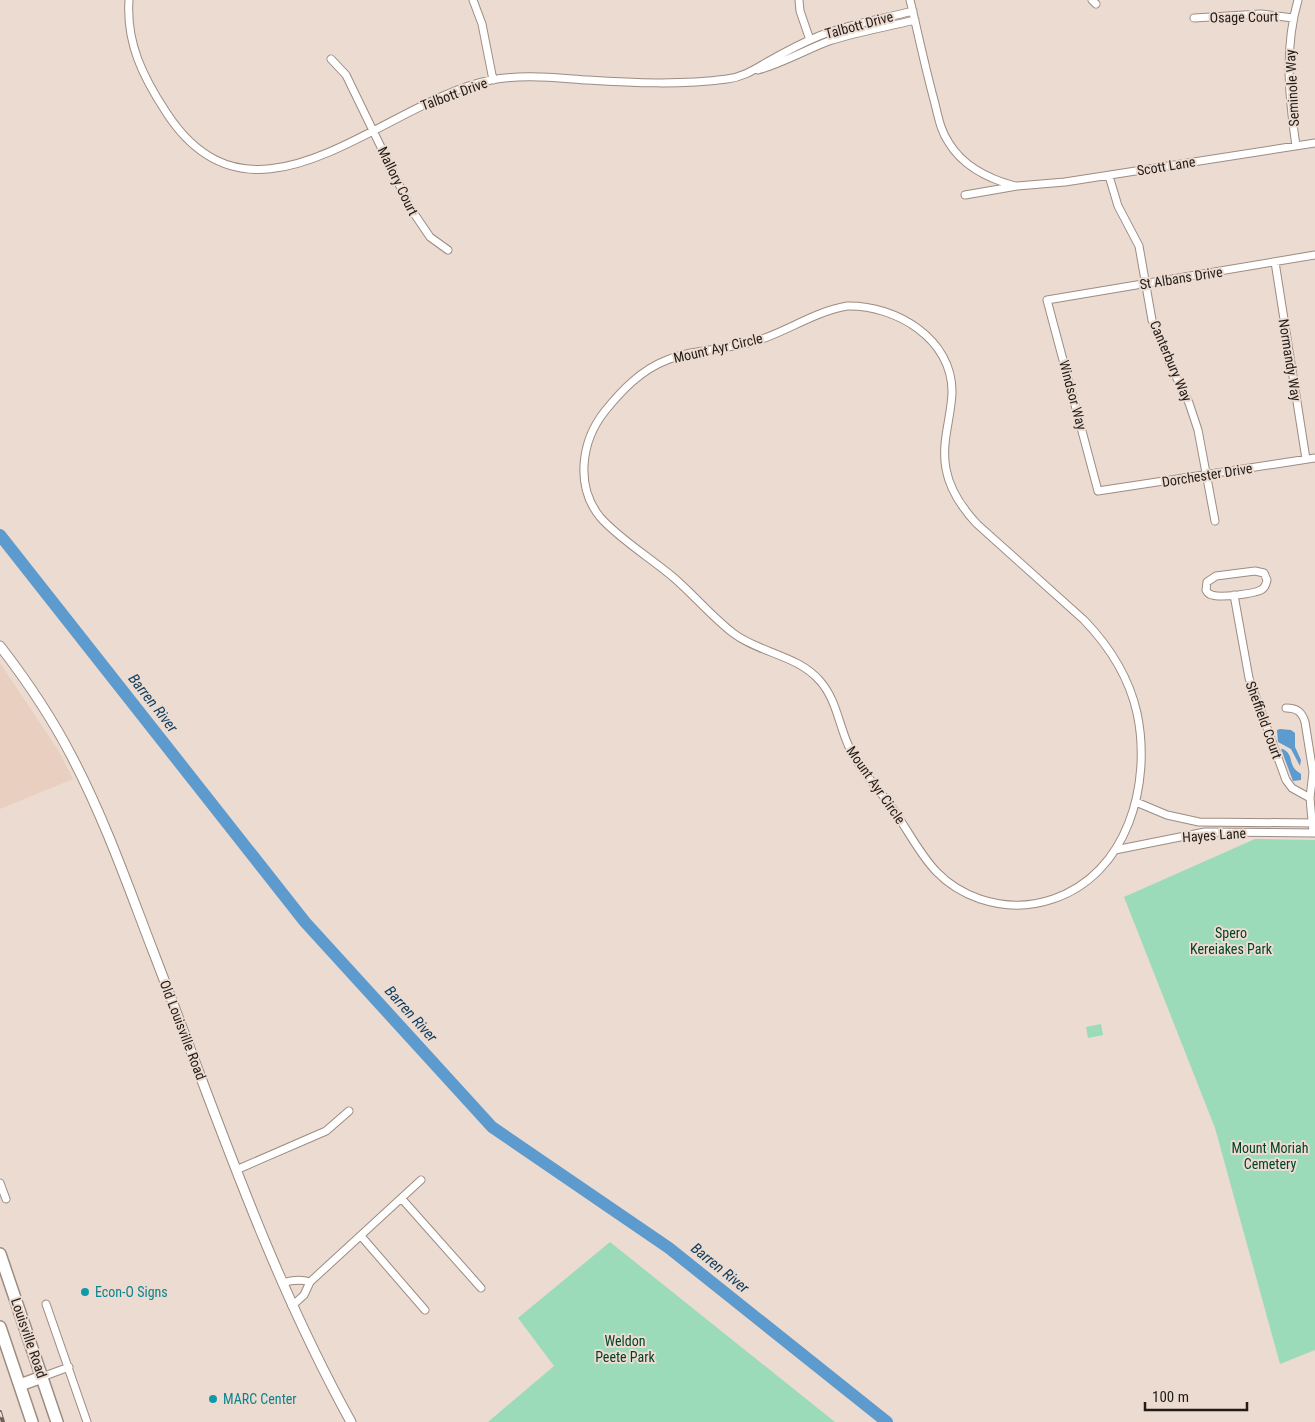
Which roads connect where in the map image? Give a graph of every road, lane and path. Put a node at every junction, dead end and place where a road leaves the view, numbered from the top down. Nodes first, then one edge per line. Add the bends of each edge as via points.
1 (130, 0) edge
2 (473, 0) edge
3 (799, 0) edge
4 (910, 0) edge
5 (1298, 0) edge
6 (913, 11) junction
7 (1194, 18) dead end
8 (1293, 18) junction
9 (915, 20) junction
10 (810, 40) junction
11 (331, 58) dead end
12 (750, 73) junction
13 (493, 80) junction
14 (373, 130) junction
15 (1315, 143) edge
16 (1296, 146) junction
17 (1109, 176) junction
18 (1017, 186) junction
19 (965, 195) dead end
20 (448, 250) dead end
21 (1315, 255) edge
22 (1275, 262) junction
23 (1146, 283) junction
24 (1047, 300) joint
25 (1315, 458) edge
26 (1306, 459) junction
27 (1206, 476) junction
28 (1098, 491) joint
29 (1215, 521) dead end
30 (1234, 595) junction
31 (0, 646) edge
32 (1286, 708) dead end
33 (1310, 798) junction
34 (1136, 802) junction
35 (1314, 823) edge
36 (1314, 832) edge
37 (1115, 850) junction
38 (349, 1111) dead end
39 (236, 1170) junction
40 (422, 1180) dead end
41 (0, 1183) edge
42 (6, 1199) dead end
43 (402, 1199) junction
44 (361, 1236) junction
45 (0, 1254) edge
46 (310, 1282) junction
47 (282, 1283) junction
48 (481, 1288) dead end
49 (46, 1304) dead end
50 (292, 1306) junction
51 (425, 1310) dead end
52 (0, 1327) edge
53 (69, 1368) junction
54 (42, 1377) junction
55 (20, 1386) junction
56 (32, 1422) edge
57 (57, 1422) edge
58 (87, 1422) edge
59 (351, 1422) edge

1 - 14 street, Talbott Drive via 131,36 145,77 177,127 210,157 242,169 279,169 322,155
2 - 13 street via 482,24
3 - 10 street
4 - 6 street, Scott Lane
5 - 8 street, Seminole Way
6 - 9 street, Scott Lane
6 - 10 street, Talbott Drive
7 - 8 street, Osage Court via 1261,14
8 - 16 street, Seminole Way via 1289,73
9 - 12 street via 832,40
9 - 18 street, Scott Lane via 939,120 949,143 973,168
10 - 12 street, Talbott Drive
11 - 14 street, Mallory Court via 346,75
12 - 13 street, Talbott Drive via 731,79 681,82 539,77
13 - 14 street, Talbott Drive via 443,96
14 - 20 street, Mallory Court via 415,216 430,237
15 - 16 street, Scott Lane
16 - 17 street, Scott Lane
17 - 18 street, Scott Lane
17 - 23 street, Canterbury Way via 1118,206 1138,246
18 - 19 street, Scott Lane
21 - 22 street, St Albans Drive
22 - 23 street, St Albans Drive
22 - 26 street, Normandy Way
23 - 24 street, St Albans Drive
23 - 27 street, Canterbury Way via 1152,320 1198,430
24 - 28 street, Windsor Way
25 - 26 street, Dorchester Drive
26 - 27 street, Dorchester Drive
27 - 28 street, Dorchester Drive
27 - 29 street, Canterbury Way
30 - 30 street via 1212,596 1206,592 1206,584 1216,576 1237,573 1258,571 1266,576 1267,582 1261,590
30 - 33 street, Sheffield Court via 1247,671 1282,771 1290,786
31 - 39 street, Old Louisville Road via 46,711 84,782 124,875
32 - 33 street via 1298,711 1305,722 1313,772
33 - 35 street
34 - 35 street, Hayes Lane via 1167,815 1199,822
34 - 37 street, Mount Ayr Circle via 1130,822
34 - 37 street, Mount Ayr Circle via 1141,740 1127,683 1110,652 1090,626 977,524 960,503 948,480 944,456 952,394 949,370 939,348 922,331 869,307 836,308 766,338 682,355 654,365 630,383 601,417 588,440 584,464 589,498 600,517 675,578 736,635 751,645 799,664 820,681 830,697 856,761 894,810 926,861 943,878 986,901 1014,905 1038,903 1080,886
35 - 36 street
36 - 37 street, Hayes Lane via 1206,832
38 - 39 street via 326,1131
39 - 47 street, Old Louisville Road
40 - 43 street
41 - 42 street
43 - 44 street
43 - 48 street
44 - 46 street
44 - 51 street
45 - 54 main road, Louisville Road
46 - 47 street via 293,1280
46 - 50 street via 304,1295
47 - 50 street, Old Louisville Road
49 - 53 street
50 - 59 street, Old Louisville Road
52 - 55 main road, Louisville Road
53 - 54 street
53 - 58 street
54 - 55 main road
54 - 57 main road, Louisville Road
55 - 56 main road, Louisville Road

